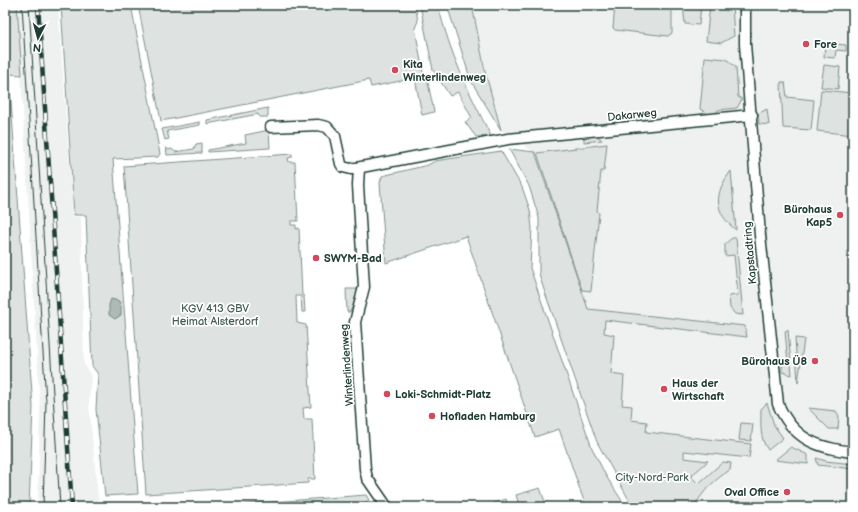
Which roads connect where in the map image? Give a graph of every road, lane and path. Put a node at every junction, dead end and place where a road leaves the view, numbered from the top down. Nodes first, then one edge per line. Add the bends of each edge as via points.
1 (745, 5) edge
2 (752, 115) junction
3 (271, 128) dead end
4 (359, 168) junction
5 (853, 452) edge
6 (387, 507) edge

1 - 2 street, Kapstadtring
2 - 4 street, Dakarweg via 514,138
2 - 5 street, Kapstadtring via 768,323 778,404 788,423 805,439 831,449
3 - 4 street via 318,124 327,127 335,136 343,167
4 - 6 street, Winterlindenweg via 364,287 356,316 356,328 365,469 367,478

